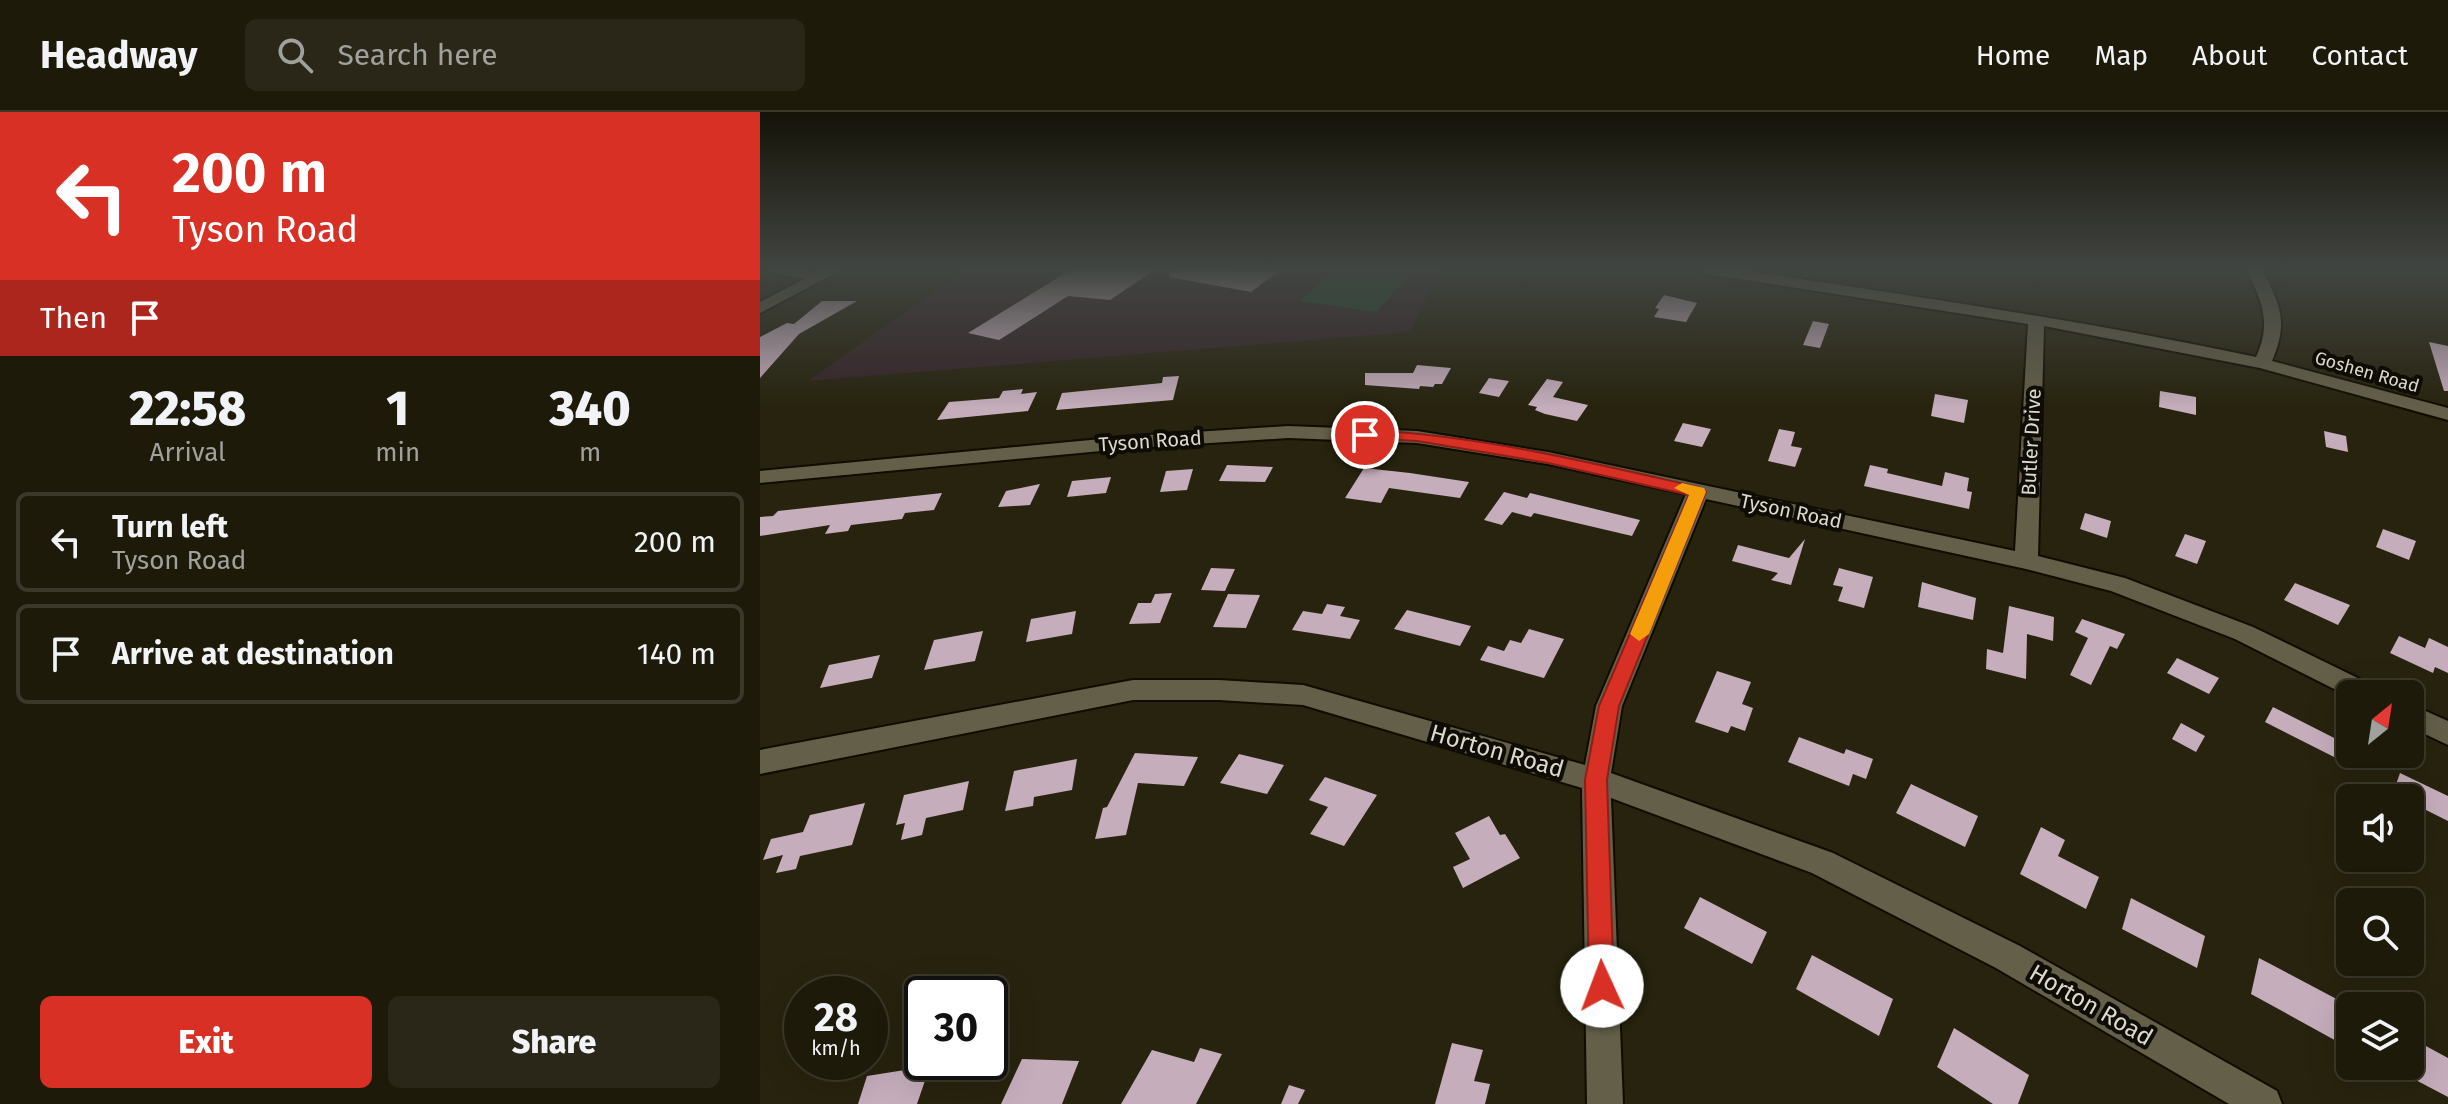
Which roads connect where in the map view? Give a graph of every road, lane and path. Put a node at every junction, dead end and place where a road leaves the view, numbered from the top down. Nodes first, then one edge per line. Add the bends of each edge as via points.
1 (1994, 315) edge
2 (2275, 315) edge
3 (2036, 322) junction
4 (2262, 363) junction
5 (2448, 414) edge
6 (760, 477) edge
7 (1698, 492) junction
8 (2026, 561) junction
9 (2339, 680) edge
10 (2424, 722) edge
11 (2448, 734) edge
12 (760, 762) edge
13 (1596, 780) junction
14 (1605, 1104) edge
15 (2264, 1104) edge

1 - 3 street, Goshen Road
2 - 4 street via 2273,340
3 - 4 street, Goshen Road
3 - 8 street, Butler Drive
4 - 5 street, Goshen Road
6 - 7 street, Tyson Road via 1288,432 1417,437 1548,458
7 - 8 street, Tyson Road
7 - 13 street via 1609,706
8 - 9 street, Tyson Road via 2117,584 2244,633
10 - 11 street
12 - 13 street, Horton Road via 1133,690 1219,690 1303,695
13 - 14 street
13 - 15 street, Horton Road via 1822,863 2008,957

